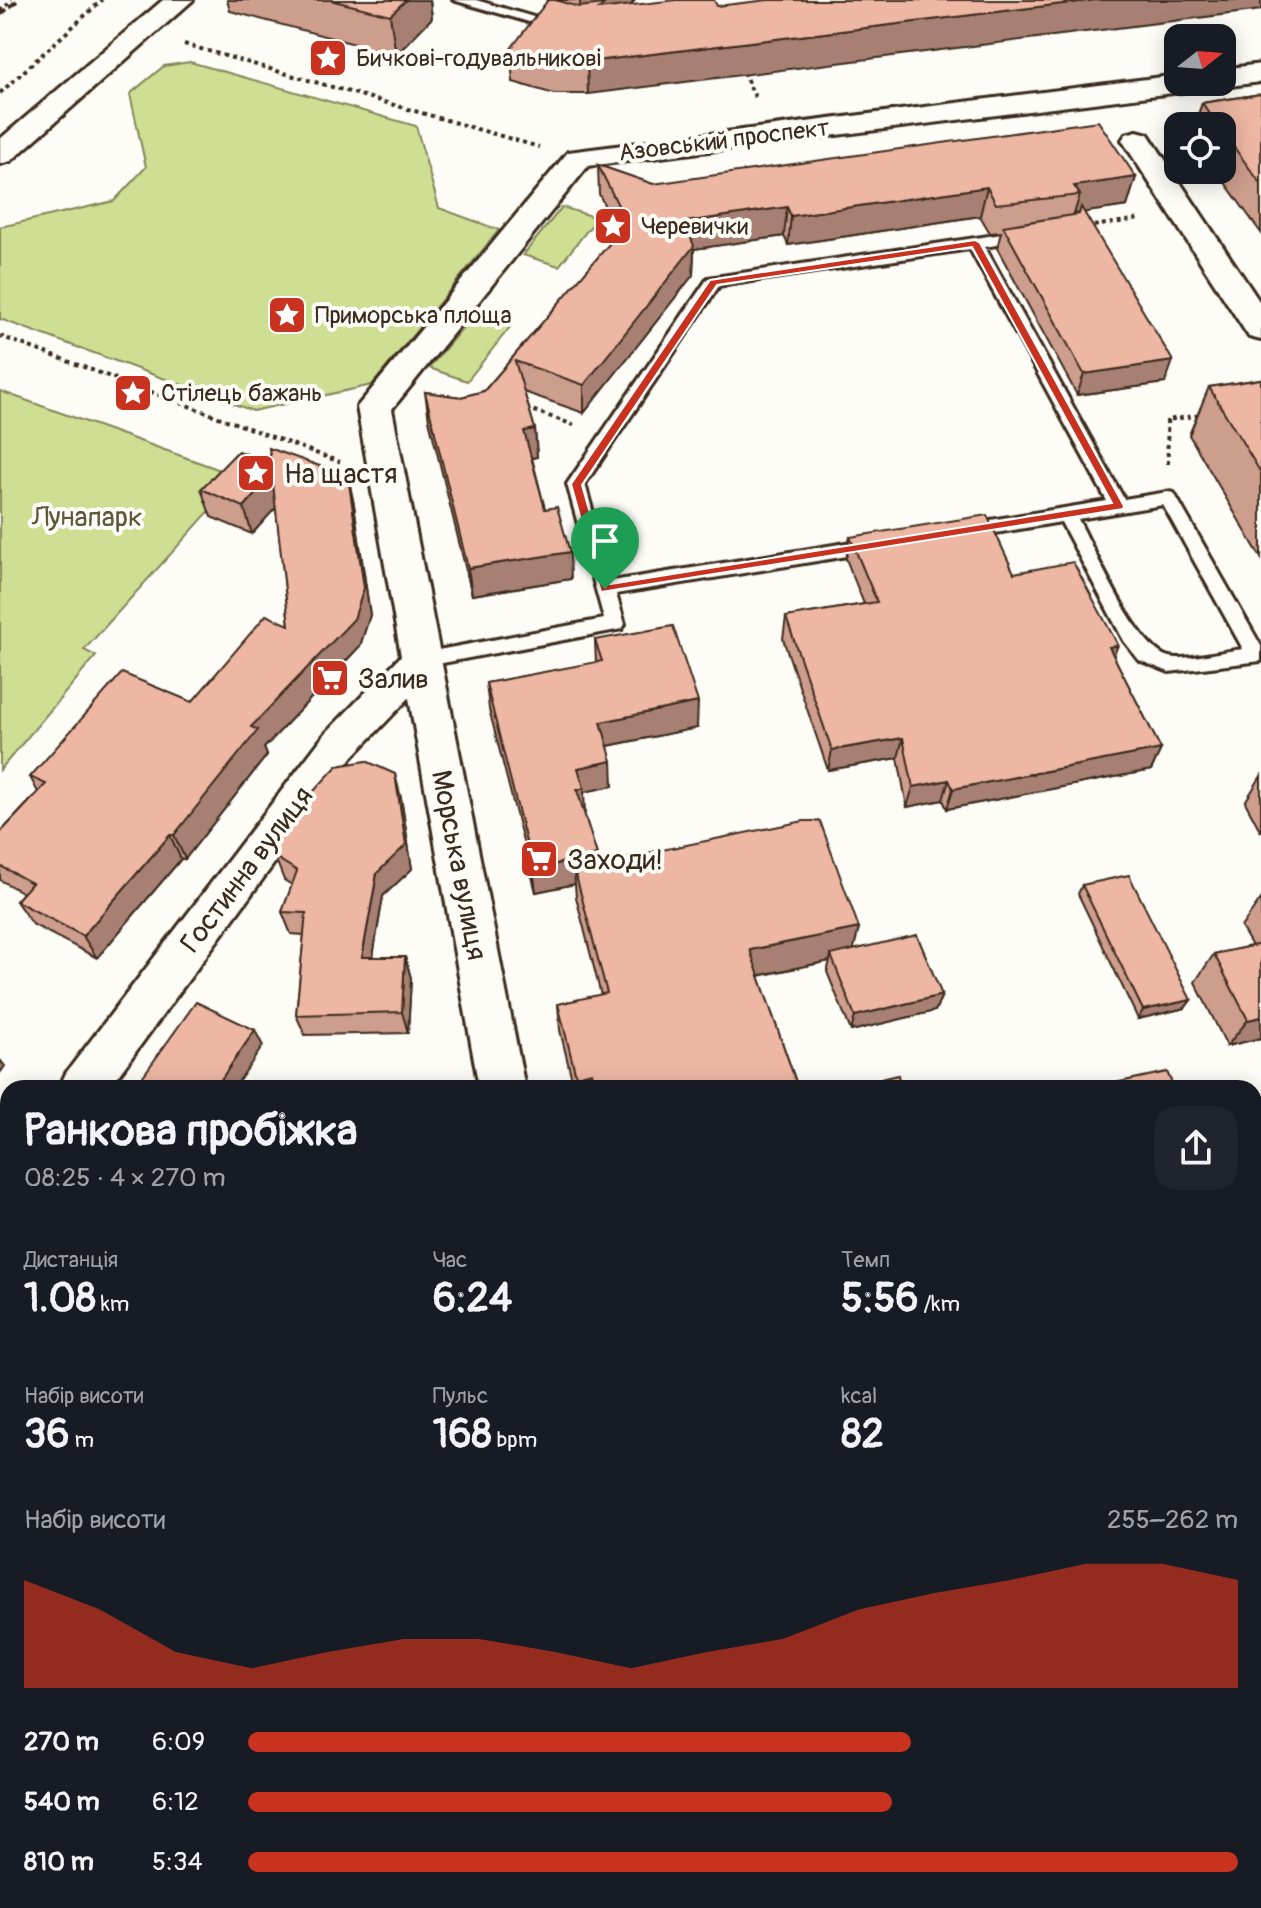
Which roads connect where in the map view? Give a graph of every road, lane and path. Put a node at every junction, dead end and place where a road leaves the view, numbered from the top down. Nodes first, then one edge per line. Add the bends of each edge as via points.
1 (13, 0) edge
2 (102, 0) edge
3 (179, 0) edge
4 (460, 0) edge
5 (517, 0) edge
6 (0, 11) edge
7 (506, 12) junction
8 (142, 32) junction
9 (581, 32) edge
10 (739, 62) edge
11 (1261, 73) edge
12 (1236, 76) edge
13 (1164, 85) edge
14 (0, 93) edge
15 (756, 100) dead end
16 (1137, 140) dead end
17 (0, 155) edge
18 (579, 158) junction
19 (1184, 212) junction
20 (1066, 230) joint
21 (975, 243) junction
22 (1261, 329) edge
23 (0, 336) edge
24 (374, 407) joint
25 (525, 408) edge
26 (1214, 413) edge
27 (609, 437) junction
28 (387, 479) junction
29 (1168, 498) junction
30 (1119, 506) junction
31 (1066, 514) junction
32 (943, 534) edge
33 (897, 542) edge
34 (605, 589) junction
35 (420, 651) junction
36 (88, 1080) edge
37 (500, 1080) edge

1 - 6 path
2 - 14 path
3 - 8 street
4 - 7 lane
5 - 7 lane
7 - 9 lane
8 - 17 street
8 - 18 path
10 - 15 path
11 - 12 street
13 - 18 street, Азовський проспект
16 - 19 street
18 - 24 street, Азовський проспект
19 - 20 path
19 - 22 street
20 - 21 lane
21 - 27 lane via 714,282
21 - 30 lane
23 - 28 path
24 - 28 street, Морська вулиця
25 - 27 path
26 - 29 path via 1167,420
27 - 34 lane via 576,484
28 - 35 street, Морська вулиця
29 - 30 lane
29 - 31 lane via 1256,655 1169,665 1146,655
30 - 31 lane
31 - 32 lane
33 - 34 lane
34 - 35 lane via 615,624
35 - 36 street, Гостинна вулиця via 339,745
35 - 37 street, Морська вулиця

